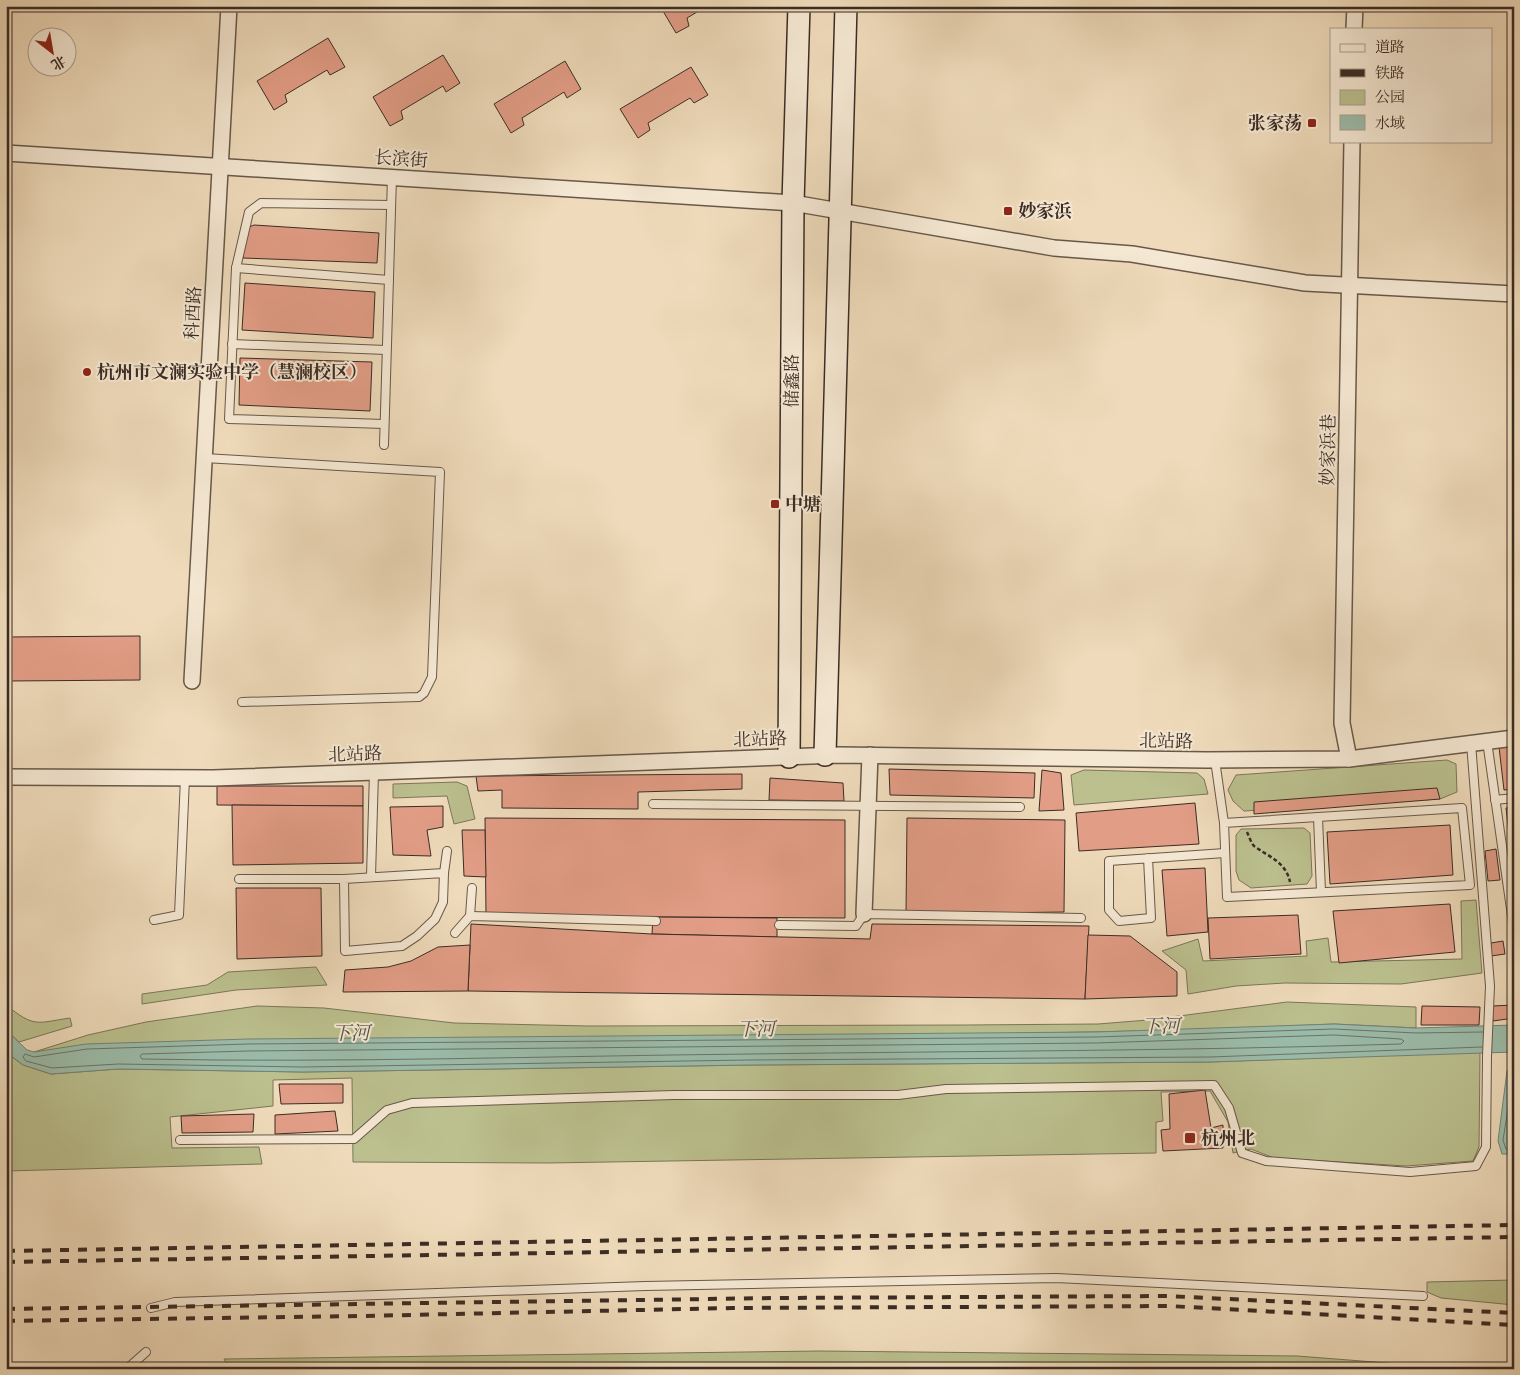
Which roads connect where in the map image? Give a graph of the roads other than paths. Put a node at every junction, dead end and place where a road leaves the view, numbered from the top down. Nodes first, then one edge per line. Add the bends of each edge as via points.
1 (229, 6) edge
2 (800, 6) edge
3 (846, 6) edge
4 (1355, 6) edge
5 (1354, 28) edge
6 (1352, 142) edge
7 (6, 153) edge
8 (220, 166) junction
9 (392, 177) junction
10 (793, 203) junction
11 (391, 205) junction
12 (841, 210) junction
13 (236, 268) junction
14 (389, 280) junction
15 (1350, 285) junction
16 (1514, 294) edge
17 (232, 344) junction
18 (386, 350) junction
19 (384, 424) junction
20 (384, 445) dead end
21 (204, 458) junction
22 (192, 681) dead end
23 (242, 702) dead end
24 (1514, 738) edge
25 (1487, 741) junction
26 (1471, 743) junction
27 (825, 755) junction
28 (870, 755) junction
29 (789, 757) junction
30 (1349, 759) junction
31 (1215, 760) junction
32 (374, 772) junction
33 (6, 777) edge
34 (185, 778) junction
35 (1514, 798) edge
36 (1495, 800) junction
37 (653, 804) dead end
38 (868, 807) junction
39 (1020, 807) dead end
40 (1318, 817) junction
41 (1224, 823) junction
42 (447, 851) dead end
43 (1225, 853) junction
44 (1148, 858) junction
45 (444, 873) junction
46 (371, 876) junction
47 (239, 879) dead end
48 (344, 879) junction
49 (472, 888) dead end
50 (1321, 892) junction
51 (864, 914) junction
52 (470, 916) junction
53 (1081, 918) dead end
54 (154, 920) dead end
55 (656, 921) dead end
56 (780, 925) dead end
57 (1514, 930) edge
58 (455, 932) dead end
59 (180, 1140) dead end
60 (1423, 1296) dead end
61 (151, 1308) dead end
62 (146, 1352) dead end
63 (122, 1369) edge

1 - 8 street, 科西路
2 - 10 street, 储鑫路
3 - 12 street
4 - 5 street
6 - 15 street, 妙家浜巷
7 - 8 street, 长滨街
8 - 9 street, 长滨街
8 - 21 street, 科西路
9 - 10 street, 长滨街
9 - 11 lane
10 - 12 street, 长滨街
10 - 29 street, 储鑫路
11 - 13 lane via 261,203 249,212
11 - 14 lane
12 - 15 street, 长滨街 via 1054,248 1132,254 1305,283
12 - 27 street
13 - 14 lane
13 - 17 lane
14 - 18 lane
15 - 16 street, 长滨街
15 - 30 street, 妙家浜巷 via 1342,724
17 - 18 lane
17 - 19 lane via 229,419
18 - 19 lane
19 - 20 lane
21 - 22 street, 科西路
21 - 23 lane via 440,472 432,677 424,693 419,696
24 - 25 street, 北站路
25 - 26 street, 北站路
25 - 36 lane
26 - 30 street, 北站路
26 - 59 lane via 1490,986 1486,1147 1476,1166 1410,1172 1266,1161 1242,1153 1229,1108 1214,1085 946,1089 898,1095 674,1096 412,1103 387,1110 354,1139
27 - 28 street, 北站路
27 - 29 street, 北站路
28 - 31 street, 北站路
28 - 38 street
29 - 32 street, 北站路
30 - 31 street, 北站路
31 - 41 lane
32 - 34 street, 北站路
32 - 46 lane
33 - 34 street, 北站路
34 - 54 lane via 179,915
35 - 36 lane
36 - 57 lane
37 - 38 lane
38 - 39 lane
38 - 51 street
40 - 41 lane
40 - 50 lane
40 - 50 lane via 1462,808 1470,885
41 - 43 lane
42 - 45 lane
43 - 44 lane
43 - 50 lane via 1227,897
44 - 44 lane via 1109,861 1109,910 1119,921 1151,918
45 - 46 lane
45 - 48 lane via 443,902 435,919 417,936 402,946 345,951
46 - 48 lane
47 - 48 lane
49 - 52 lane
51 - 53 lane
51 - 56 lane via 856,926
52 - 55 lane
52 - 58 lane
60 - 61 lane via 1056,1278 645,1286 175,1302
62 - 63 lane via 128,1368

